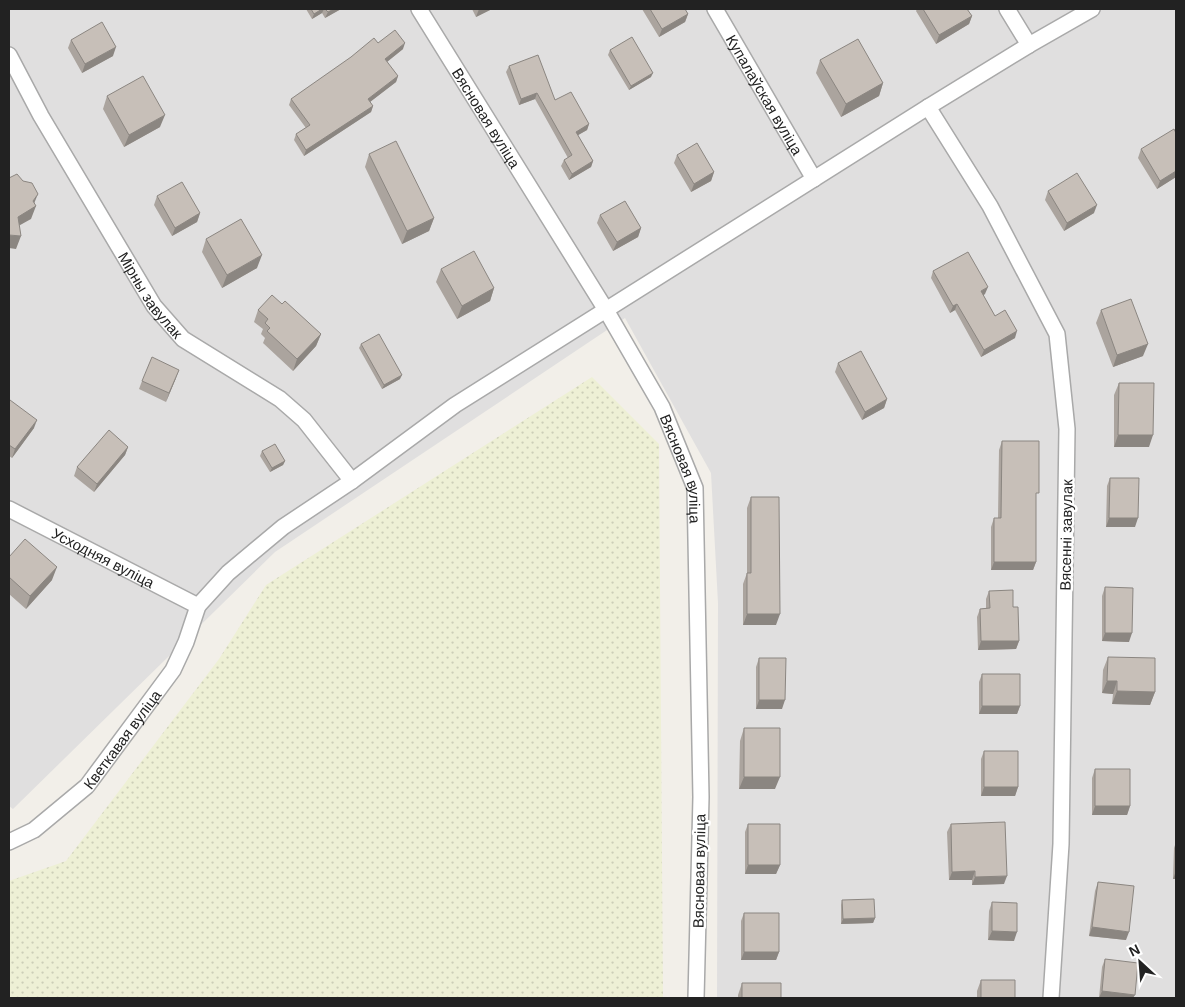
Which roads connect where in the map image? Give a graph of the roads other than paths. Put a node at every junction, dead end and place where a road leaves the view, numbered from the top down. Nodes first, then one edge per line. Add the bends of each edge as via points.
1 (419, 9) edge
2 (715, 9) edge
3 (1007, 9) edge
4 (1092, 9) edge
5 (1029, 45) junction
6 (9, 55) edge
7 (928, 107) junction
8 (814, 179) junction
9 (606, 310) junction
10 (352, 481) junction
11 (9, 509) edge
12 (198, 606) junction
13 (9, 842) edge
14 (696, 998) edge
15 (1051, 998) edge

1 - 9 street, Вясновая вуліца
2 - 8 street, Купалаўская вуліца
3 - 5 street
4 - 5 street
5 - 7 street
6 - 10 street, Мірны завулак via 41,116 154,306 183,339 280,399 304,420
7 - 8 street
7 - 15 street, Вясенні завулак via 990,206 1057,334 1067,429 1061,844
8 - 9 street
9 - 10 street via 455,405
9 - 14 street, Вясновая вуліца via 662,407 695,488 700,797
10 - 12 street via 262,544 228,573
11 - 12 street, Усходняя вуліца
12 - 13 street, Кветкавая вуліца via 173,670 87,786 34,830

